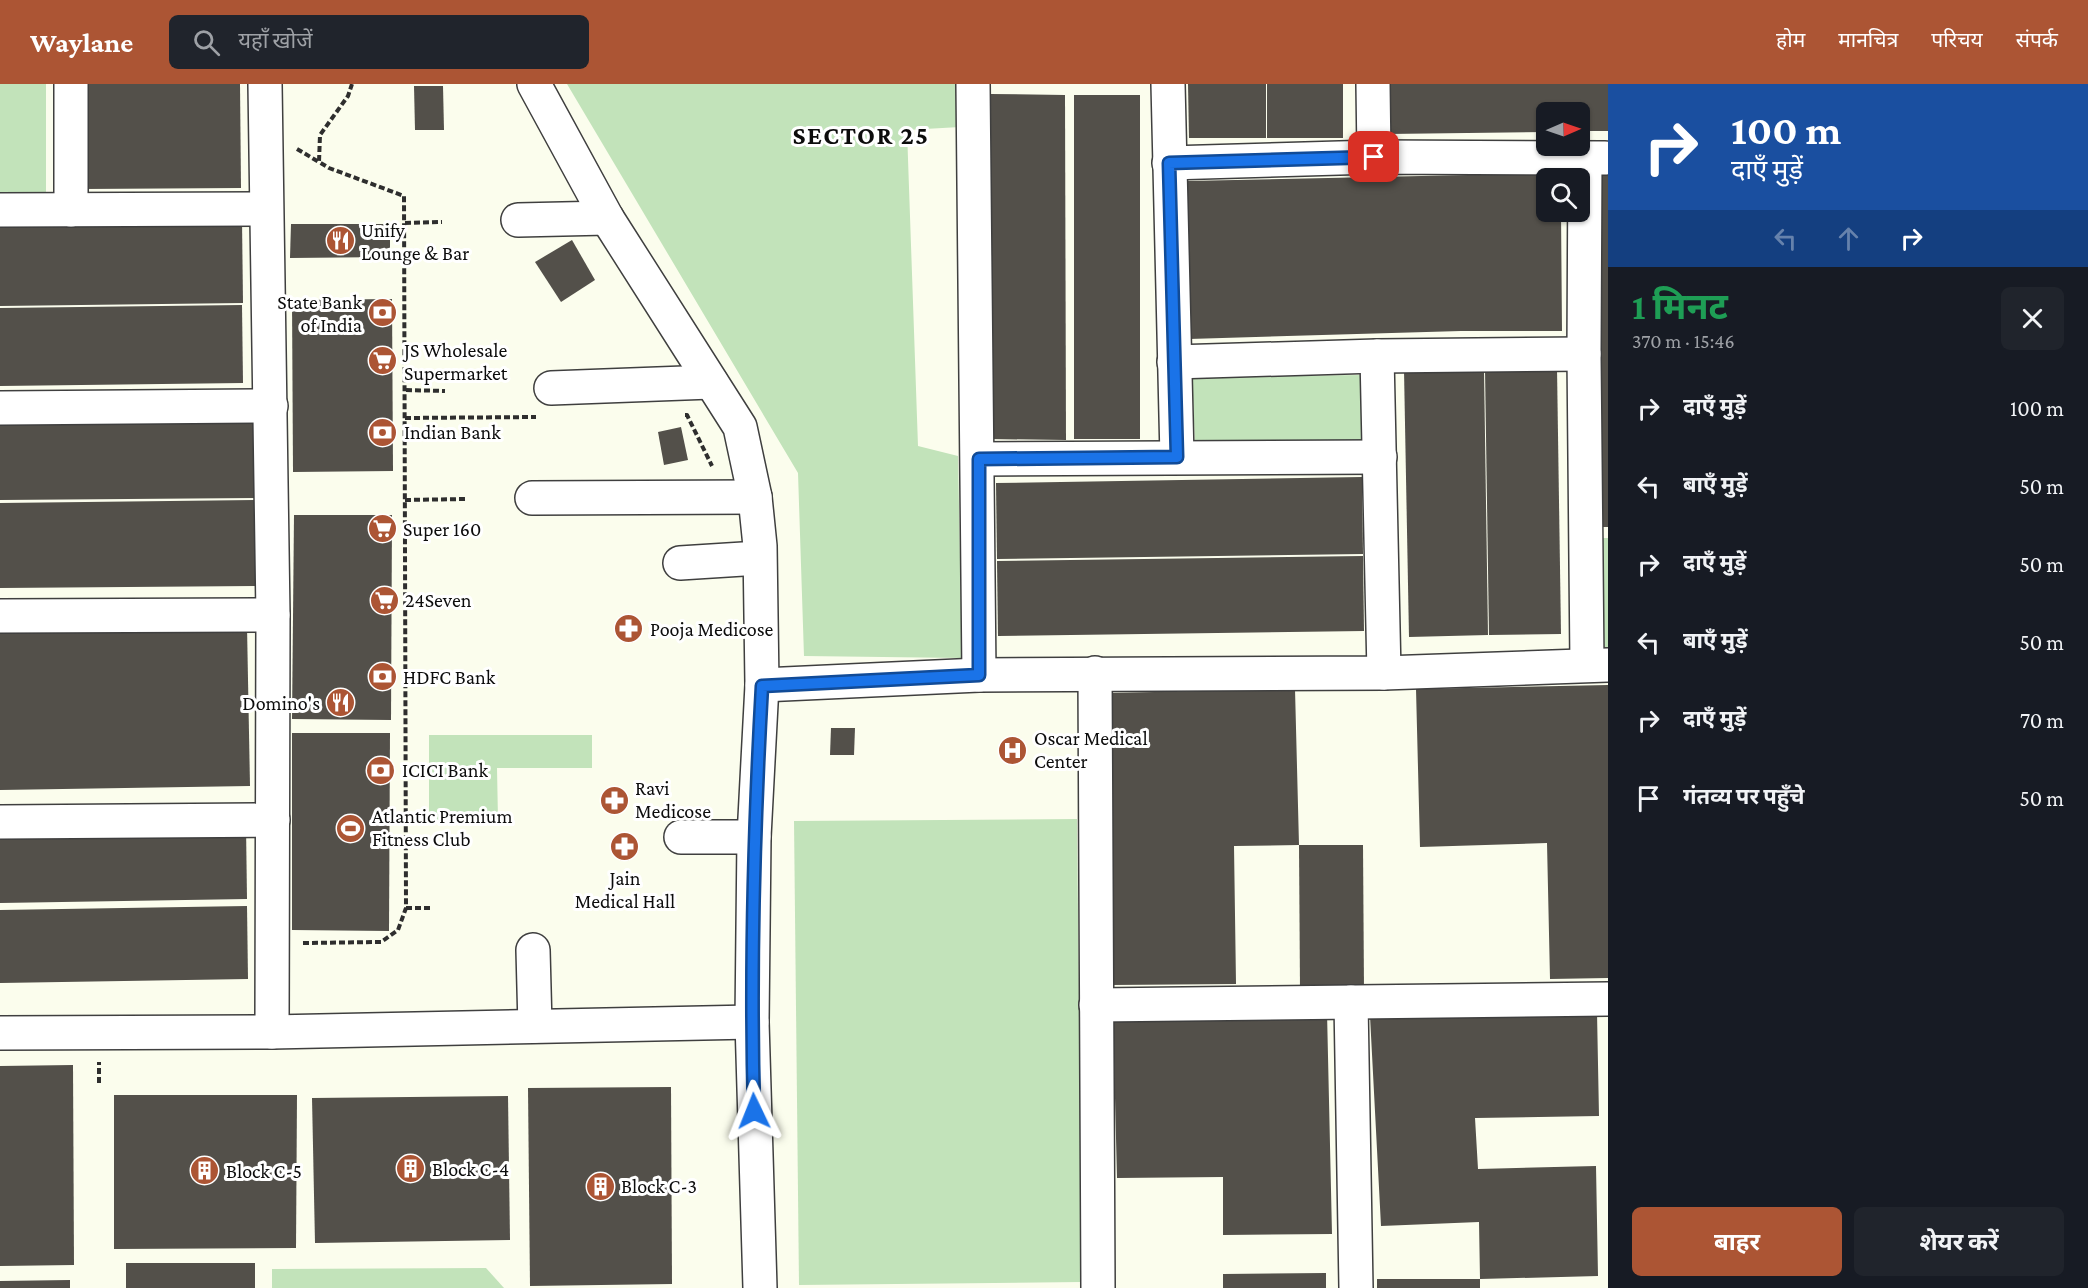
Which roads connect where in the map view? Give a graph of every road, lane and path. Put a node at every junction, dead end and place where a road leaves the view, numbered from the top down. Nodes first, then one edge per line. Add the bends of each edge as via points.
1 (71, 84) edge
2 (265, 84) edge
3 (352, 84) edge
4 (534, 84) edge
5 (973, 84) edge
6 (1168, 84) edge
7 (1373, 84) edge
8 (1374, 157) junction
9 (1597, 158) edge
10 (1169, 163) junction
11 (266, 209) junction
12 (0, 210) edge
13 (71, 210) junction
14 (608, 218) junction
15 (518, 220) dead end
16 (442, 222) dead end
17 (405, 223) junction
18 (1584, 354) junction
19 (1377, 356) junction
20 (1174, 362) junction
21 (711, 382) junction
22 (551, 388) dead end
23 (406, 390) junction
24 (445, 391) dead end
25 (271, 406) junction
26 (0, 408) edge
27 (1177, 457) junction
28 (1380, 457) junction
29 (979, 459) junction
30 (755, 497) junction
31 (532, 498) dead end
32 (465, 499) dead end
33 (405, 500) junction
34 (759, 558) junction
35 (681, 563) dead end
36 (273, 615) junction
37 (0, 616) edge
38 (1598, 665) edge
39 (1095, 673) junction
40 (1384, 673) junction
41 (979, 675) junction
42 (762, 686) junction
43 (273, 820) junction
44 (0, 822) edge
45 (681, 837) dead end
46 (754, 837) junction
47 (406, 908) junction
48 (432, 908) dead end
49 (273, 943) junction
50 (533, 950) dead end
51 (1608, 999) edge
52 (1352, 1002) junction
53 (1096, 1005) junction
54 (752, 1022) junction
55 (535, 1026) junction
56 (272, 1032) junction
57 (0, 1033) edge
58 (760, 1288) edge
59 (1098, 1288) edge
60 (1356, 1288) edge

1 - 13 street
2 - 11 street
3 - 17 path via 320,135 319,162 404,196
4 - 14 street
5 - 29 street
6 - 10 street
7 - 8 street
8 - 9 street
8 - 10 street
9 - 18 street
10 - 20 street
11 - 13 street
11 - 25 street
12 - 13 street
14 - 15 street
14 - 21 street
16 - 17 path
17 - 23 path
18 - 19 street
18 - 38 street
19 - 20 street
19 - 28 street
20 - 27 street
21 - 22 street
21 - 30 street via 740,427
23 - 24 path
23 - 33 path
25 - 26 street
25 - 36 street
27 - 28 street
27 - 29 street
28 - 40 street
29 - 41 street
30 - 31 street
30 - 34 street
32 - 33 path
33 - 47 path
34 - 35 street
34 - 42 street
36 - 37 street
36 - 43 street
38 - 40 street
39 - 40 street
39 - 41 street
39 - 53 street
41 - 42 street
42 - 46 street
43 - 44 street
43 - 49 street
45 - 46 street
46 - 54 street
47 - 48 path
47 - 49 path via 398,930 381,942
49 - 56 street
50 - 55 street
51 - 52 street
52 - 53 street
52 - 60 street
53 - 59 street
54 - 55 street
54 - 58 street
55 - 56 street
56 - 57 street

